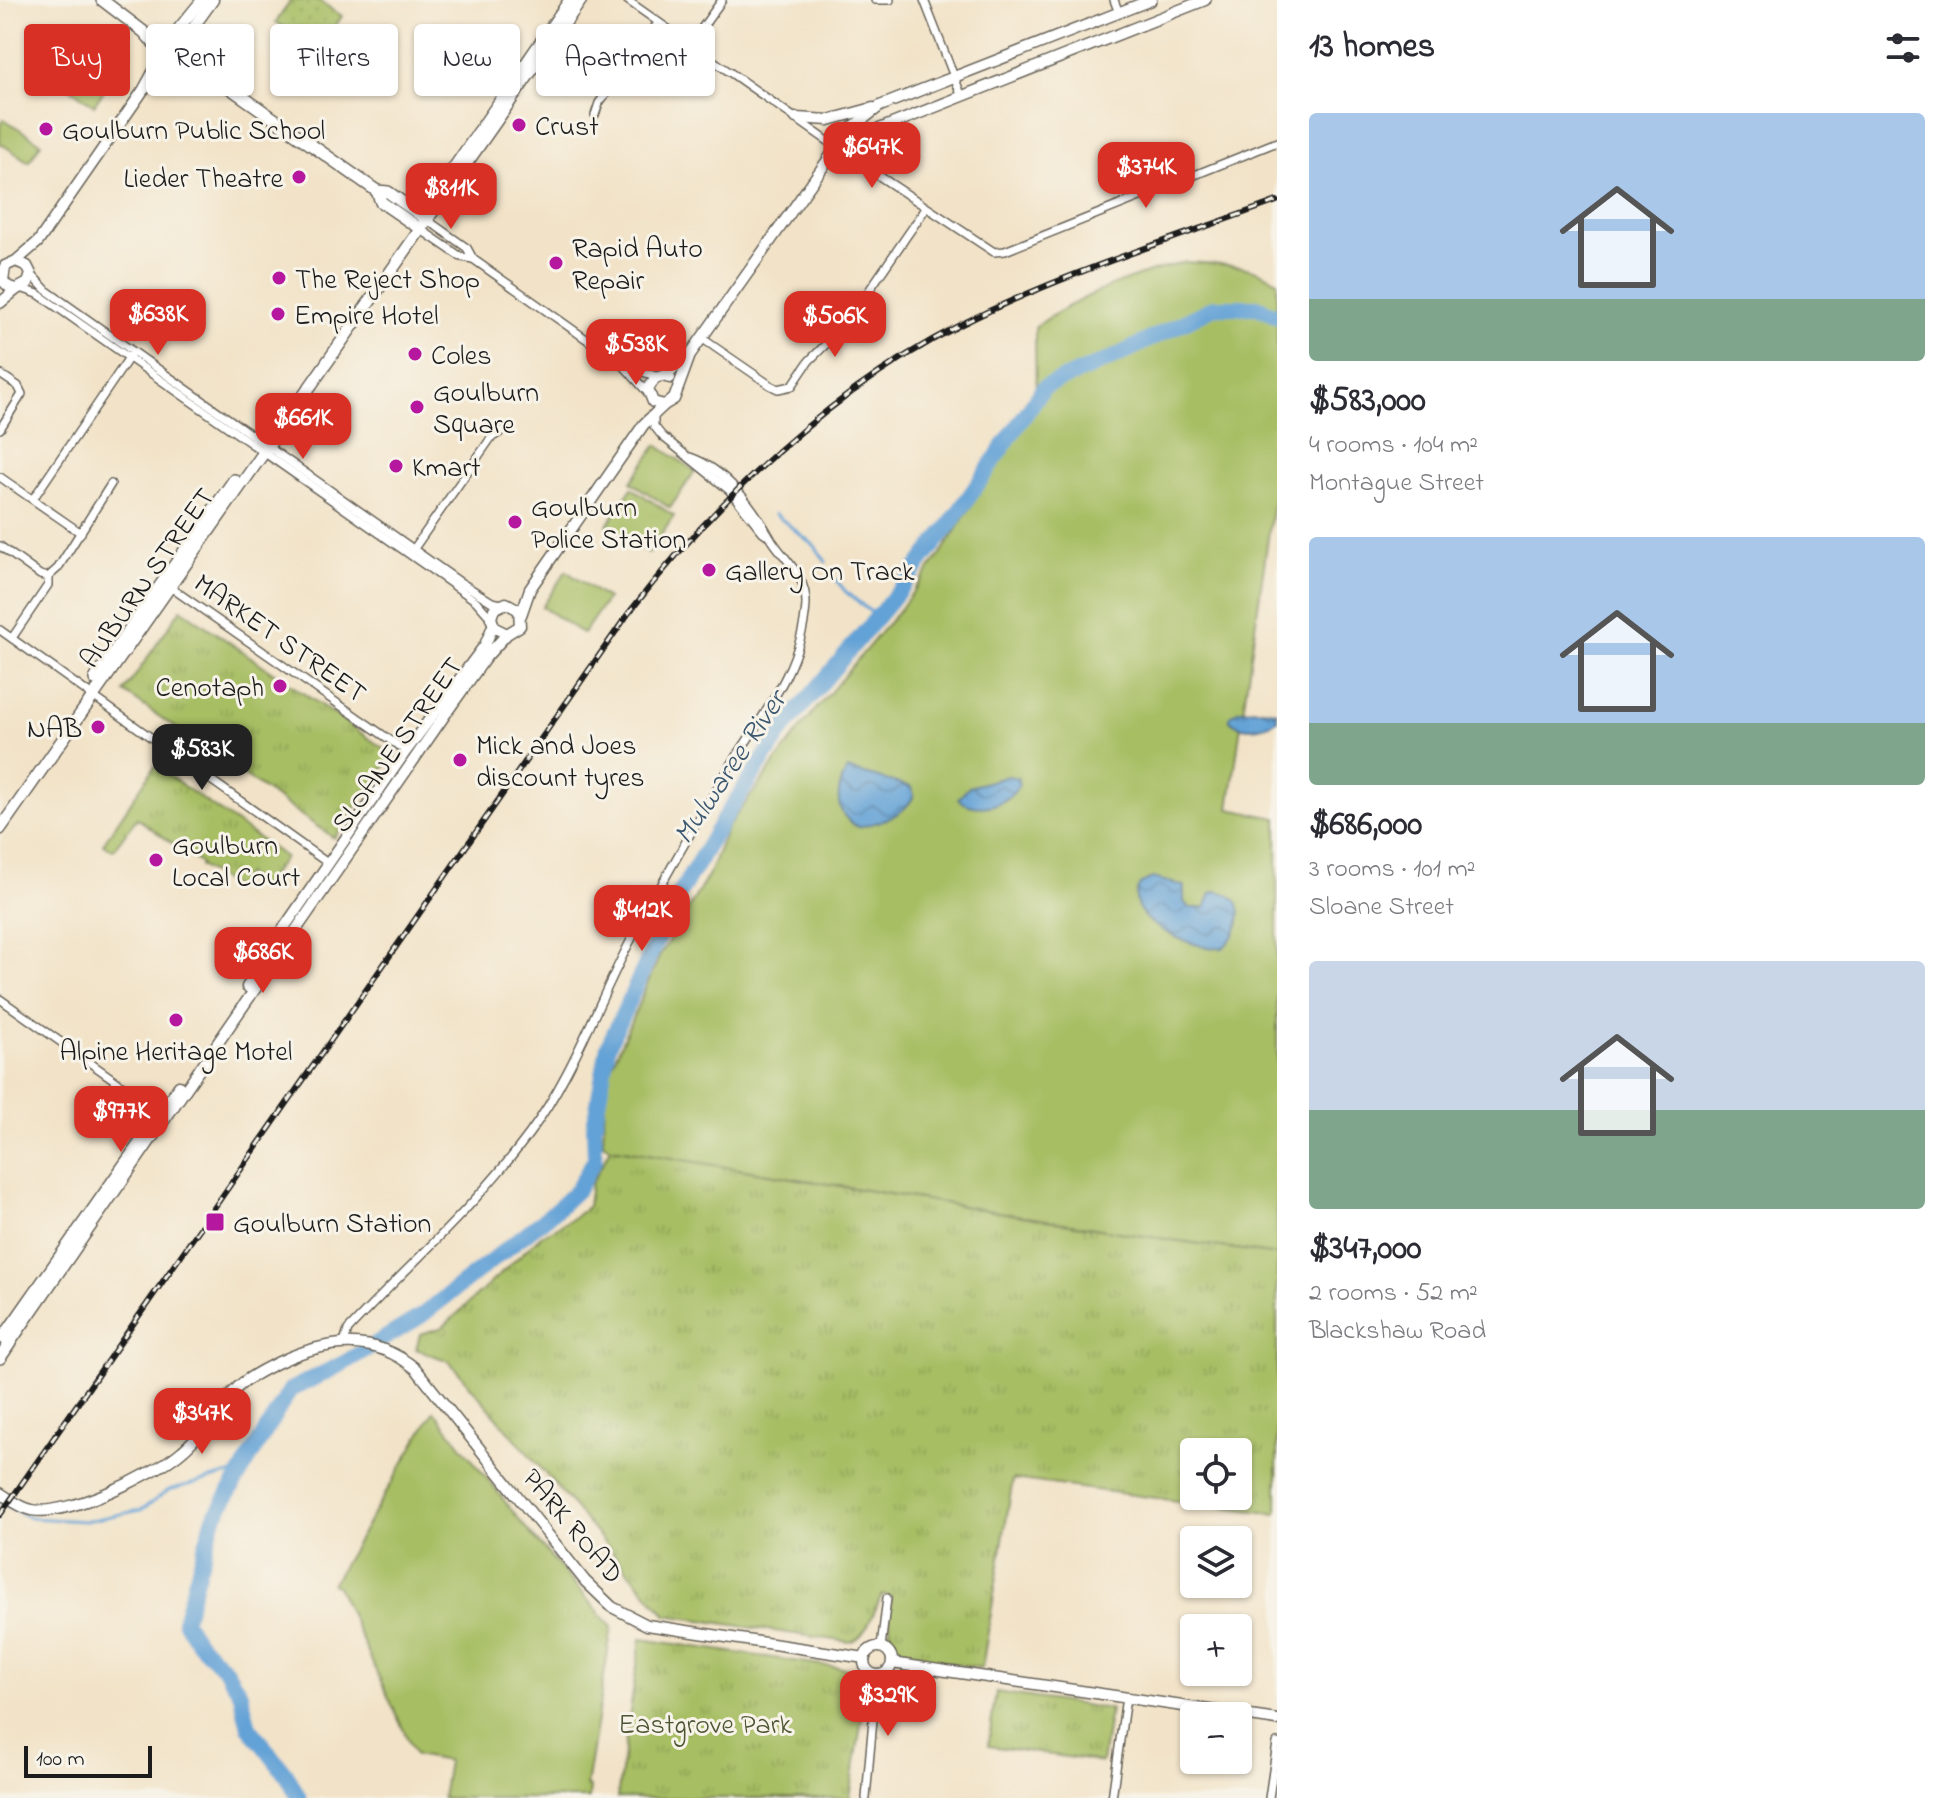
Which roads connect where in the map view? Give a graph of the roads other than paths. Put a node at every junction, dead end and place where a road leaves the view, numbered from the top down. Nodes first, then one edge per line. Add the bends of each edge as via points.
1 (102, 0) edge
2 (202, 0) edge
3 (213, 0) edge
4 (570, 0) edge
5 (581, 0) edge
6 (627, 0) edge
7 (722, 0) edge
8 (875, 0) edge
9 (890, 0) edge
10 (924, 0) edge
11 (1114, 0) edge
12 (1151, 0) edge
13 (1205, 0) edge
14 (116, 10) junction
15 (1119, 13) junction
16 (658, 23) joint
17 (180, 24) edge
18 (196, 24) edge
19 (705, 24) edge
20 (146, 26) edge
21 (146, 34) edge
22 (715, 62) edge
23 (955, 78) junction
24 (146, 86) edge
25 (241, 96) edge
26 (962, 97) junction
27 (880, 106) junction
28 (595, 115) dead end
29 (796, 118) junction
30 (1277, 142) edge
31 (837, 146) junction
32 (926, 208) junction
33 (420, 222) junction
34 (38, 242) junction
35 (0, 257) edge
36 (14, 261) junction
37 (30, 272) junction
38 (1, 278) edge
39 (19, 289) junction
40 (0, 303) edge
41 (703, 339) junction
42 (118, 344) junction
43 (133, 355) junction
44 (689, 356) junction
45 (623, 365) junction
46 (0, 374) edge
47 (662, 377) junction
48 (676, 387) junction
49 (649, 396) junction
50 (664, 405) junction
51 (654, 414) junction
52 (644, 424) junction
53 (0, 429) edge
54 (502, 431) dead end
55 (662, 436) junction
56 (635, 438) junction
57 (263, 446) junction
58 (0, 477) edge
59 (111, 484) dead end
60 (33, 499) junction
61 (81, 533) junction
62 (0, 546) edge
63 (412, 552) junction
64 (48, 577) junction
65 (170, 587) junction
66 (530, 589) junction
67 (506, 604) junction
68 (521, 616) junction
69 (492, 622) junction
70 (0, 630) edge
71 (507, 634) junction
72 (12, 638) junction
73 (89, 694) junction
74 (449, 709) junction
75 (406, 751) junction
76 (0, 818) edge
77 (370, 823) junction
78 (0, 829) edge
79 (329, 864) junction
80 (323, 900) dead end
81 (309, 911) junction
82 (0, 999) edge
83 (161, 1113) junction
84 (3, 1339) edge
85 (344, 1343) junction
86 (1, 1355) edge
87 (0, 1493) edge
88 (887, 1598) dead end
89 (881, 1647) junction
90 (865, 1658) junction
91 (892, 1663) junction
92 (877, 1675) junction
93 (1126, 1697) junction
94 (1277, 1720) edge
95 (1277, 1743) edge
96 (866, 1798) edge
97 (1112, 1798) edge
98 (1269, 1798) edge

1 - 14 main road
2 - 17 street
3 - 18 street
4 - 33 main road, AUBURN STREET
5 - 33 main road, AUBURN STREET
6 - 16 street
7 - 19 street
8 - 9 street
10 - 23 street
11 - 15 street
12 - 15 street
13 - 26 street
14 - 20 main road
14 - 21 main road
15 - 23 street
16 - 28 street
22 - 29 street
23 - 26 street
23 - 27 street
24 - 34 street
25 - 33 main road via 377,191 381,202
26 - 31 street
27 - 29 street via 829,120
27 - 31 street
29 - 31 street
30 - 32 street via 1005,251 989,250
31 - 32 street
31 - 41 street
32 - 41 street via 846,324 792,386 770,385
33 - 45 street via 467,248 473,259
33 - 57 main road, AUBURN STREET
34 - 36 street
34 - 37 street
35 - 36 street
36 - 37 street via 24,263
36 - 38 street via 5,266
37 - 39 street via 28,283
37 - 42 street
38 - 39 street
39 - 40 street
39 - 42 street via 38,294
41 - 44 street
42 - 43 street
43 - 57 street
43 - 60 street
44 - 47 street
44 - 48 street
45 - 47 street
45 - 49 street
46 - 53 street via 22,394
47 - 48 street
47 - 49 street via 649,385
48 - 50 street via 674,399
49 - 50 street
49 - 52 street
50 - 51 street
51 - 52 street
51 - 55 street via 654,426
52 - 56 street
54 - 63 street via 491,438
55 - 56 street via 653,432
55 - 85 street via 729,490 795,569 806,595 799,645 785,681 655,896 536,1123 480,1191 348,1330
56 - 66 street
57 - 63 street
57 - 65 main road, AUBURN STREET
57 - 73 main road, AUBURN STREET via 148,601
58 - 60 street
59 - 61 street
60 - 61 street
61 - 64 street
62 - 64 street
63 - 67 street via 492,602
63 - 69 street via 476,601
64 - 72 street via 48,585
65 - 73 main road, AUBURN STREET
65 - 75 street, MARKET STREET
66 - 67 street
66 - 68 street
67 - 68 street
67 - 69 street via 494,609
68 - 71 street via 520,626
69 - 71 street
69 - 75 street, SLOANE STREET via 485,645
70 - 72 street
71 - 74 street, SLOANE STREET
72 - 73 street
73 - 76 main road, AUBURN STREET
73 - 78 main road, AUBURN STREET
73 - 79 street
74 - 75 street via 420,744
74 - 77 street, SLOANE STREET
75 - 79 street, SLOANE STREET
77 - 79 street via 336,863
77 - 81 street, SLOANE STREET
79 - 83 street, SLOANE STREET
80 - 81 street
81 - 84 street, SLOANE STREET
82 - 83 street
83 - 84 street, SLOANE STREET
84 - 86 main road, SLOANE STREET
85 - 87 street via 318,1347 252,1376 182,1451 100,1495 39,1511
85 - 90 street, PARK ROAD via 387,1352 423,1376 585,1581 624,1614 661,1629
88 - 89 street
89 - 90 street
89 - 91 street
90 - 92 street via 867,1669
91 - 92 street
91 - 93 street
92 - 96 street
93 - 94 street
93 - 97 street
95 - 98 street

